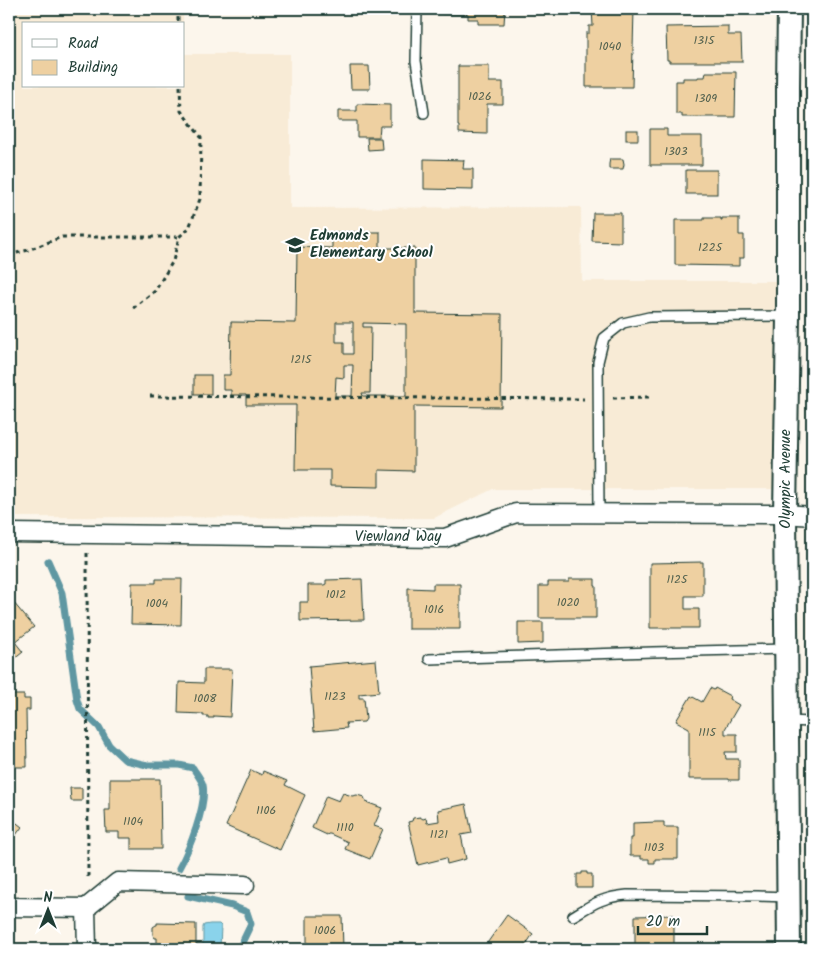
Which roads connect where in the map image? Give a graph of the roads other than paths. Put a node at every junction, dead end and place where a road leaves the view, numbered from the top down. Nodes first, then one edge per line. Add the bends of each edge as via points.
1 (417, 9) edge
2 (789, 9) edge
3 (424, 113) dead end
4 (788, 316) junction
5 (599, 514) junction
6 (785, 514) junction
7 (812, 516) edge
8 (9, 533) edge
9 (786, 649) junction
10 (429, 658) dead end
11 (788, 721) junction
12 (812, 722) edge
13 (244, 885) dead end
14 (789, 898) junction
15 (9, 907) edge
16 (86, 908) junction
17 (573, 916) dead end
18 (87, 949) edge
19 (789, 949) edge

1 - 3 lane via 416,61
2 - 4 street, Olympic Avenue
4 - 5 lane via 649,317 623,323 604,338 598,362
4 - 6 street, Olympic Avenue
5 - 6 street, Viewland Way
5 - 8 street, Viewland Way via 516,513 445,538
6 - 7 street, Viewland Way
6 - 9 street, Olympic Avenue
9 - 10 lane
9 - 11 street, Olympic Avenue
11 - 12 lane
11 - 14 street, Olympic Avenue
13 - 16 street via 118,882
14 - 17 lane via 612,896
14 - 19 street, Olympic Avenue
15 - 16 street
16 - 18 street

